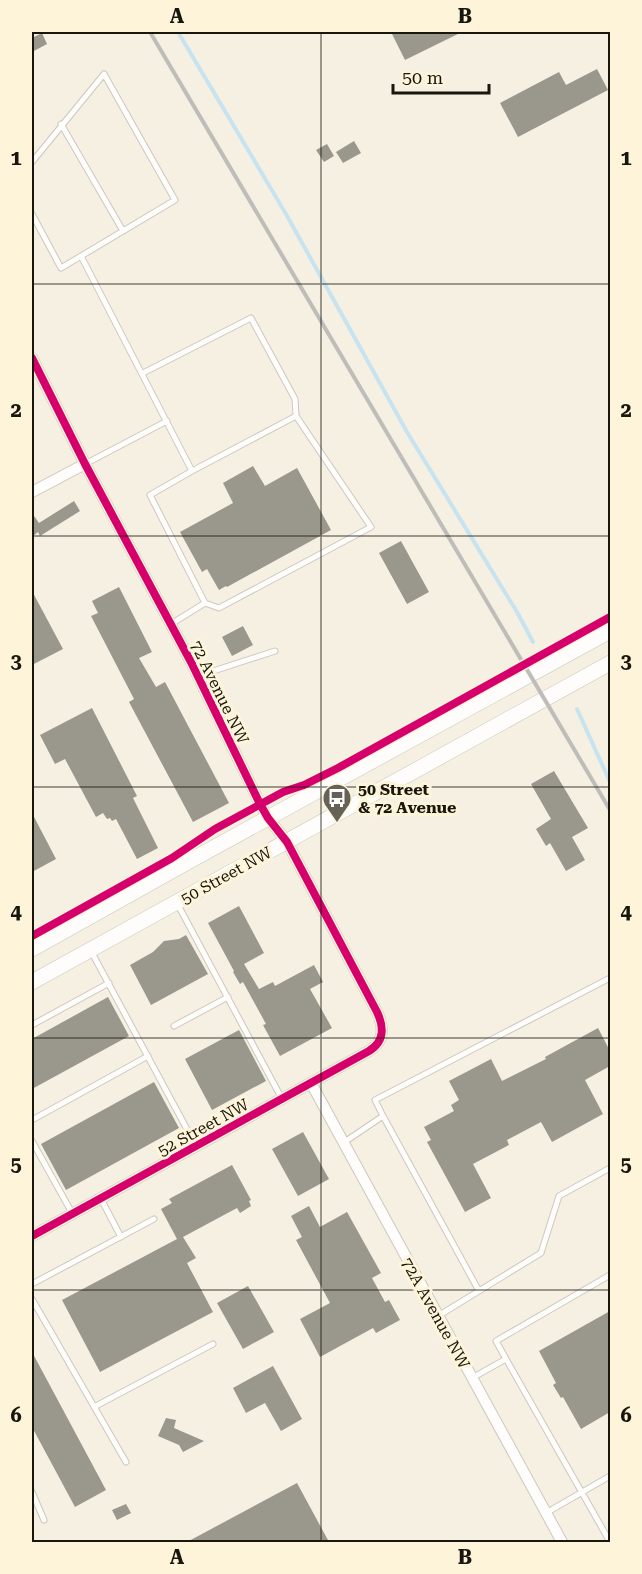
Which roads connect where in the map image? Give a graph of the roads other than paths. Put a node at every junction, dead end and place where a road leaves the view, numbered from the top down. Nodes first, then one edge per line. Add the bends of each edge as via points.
1 (61, 124) junction
2 (32, 162) edge
3 (32, 214) edge
4 (123, 231) junction
5 (81, 256) junction
6 (32, 358) edge
7 (143, 374) junction
8 (296, 416) junction
9 (167, 421) junction
10 (85, 464) junction
11 (192, 471) junction
12 (32, 492) edge
13 (205, 603) junction
14 (171, 624) junction
15 (610, 631) edge
16 (275, 651) dead end
17 (610, 663) edge
18 (198, 676) junction
19 (268, 818) junction
20 (287, 842) junction
21 (176, 902) junction
22 (32, 949) edge
23 (90, 950) junction
24 (610, 978) edge
25 (32, 982) edge
26 (109, 983) junction
27 (228, 997) junction
28 (32, 1025) edge
29 (174, 1026) dead end
30 (382, 1036) joint
31 (147, 1056) junction
32 (311, 1083) junction
33 (282, 1099) junction
34 (383, 1116) junction
35 (32, 1120) edge
36 (32, 1141) edge
37 (343, 1143) junction
38 (196, 1146) junction
39 (610, 1168) edge
40 (100, 1197) junction
41 (72, 1214) junction
42 (154, 1219) dead end
43 (32, 1236) edge
44 (121, 1237) junction
45 (610, 1275) edge
46 (32, 1284) edge
47 (479, 1291) junction
48 (32, 1299) edge
49 (438, 1316) junction
50 (213, 1344) dead end
51 (506, 1359) junction
52 (472, 1378) junction
53 (94, 1407) junction
54 (126, 1462) dead end
55 (610, 1476) edge
56 (32, 1492) edge
57 (583, 1492) junction
58 (546, 1513) junction
59 (44, 1520) dead end
60 (562, 1542) edge
61 (610, 1542) edge

1 - 2 lane
1 - 4 lane
1 - 4 lane via 104,74 176,200
3 - 5 lane via 61,268
4 - 5 lane
5 - 7 lane
6 - 10 street, 72 Avenue NW
7 - 8 lane via 251,318 295,399
7 - 9 lane
8 - 11 lane
8 - 13 lane via 371,527 219,608
9 - 10 lane
9 - 11 lane
10 - 12 street
10 - 14 street, 72 Avenue NW
11 - 13 lane via 150,495
13 - 14 lane
14 - 18 street, 72 Avenue NW
15 - 19 main road, 50 Street NW
16 - 18 lane
17 - 20 main road, 50 Street NW
18 - 19 street, 72 Avenue NW
19 - 20 street, 72 Avenue NW
19 - 22 main road, 50 Street NW
20 - 21 main road, 50 Street NW
20 - 30 street, 72 Avenue NW via 382,1022
21 - 23 main road, 50 Street NW
21 - 27 lane
23 - 25 main road, 50 Street NW
23 - 26 lane
24 - 34 lane via 375,1101
26 - 28 lane
26 - 31 lane
27 - 29 lane
27 - 33 lane
30 - 32 street, 52 Street NW via 374,1048
31 - 35 lane
31 - 38 lane
32 - 33 street, 52 Street NW
32 - 37 street, 72A Avenue NW
33 - 38 street, 52 Street NW
34 - 37 lane
34 - 47 lane
36 - 41 lane
37 - 49 street, 72A Avenue NW
38 - 40 street, 52 Street NW
39 - 47 lane via 559,1196 541,1253
40 - 41 street, 52 Street NW
40 - 44 lane
41 - 43 street, 52 Street NW
42 - 44 lane
44 - 46 lane
45 - 51 lane via 496,1341
47 - 49 lane
48 - 53 lane
49 - 52 street, 72A Avenue NW
50 - 53 lane
51 - 52 lane
51 - 57 lane
52 - 58 street, 72A Avenue NW
53 - 54 lane
55 - 57 lane
56 - 59 lane
57 - 58 lane
57 - 61 lane
58 - 60 street, 72A Avenue NW

